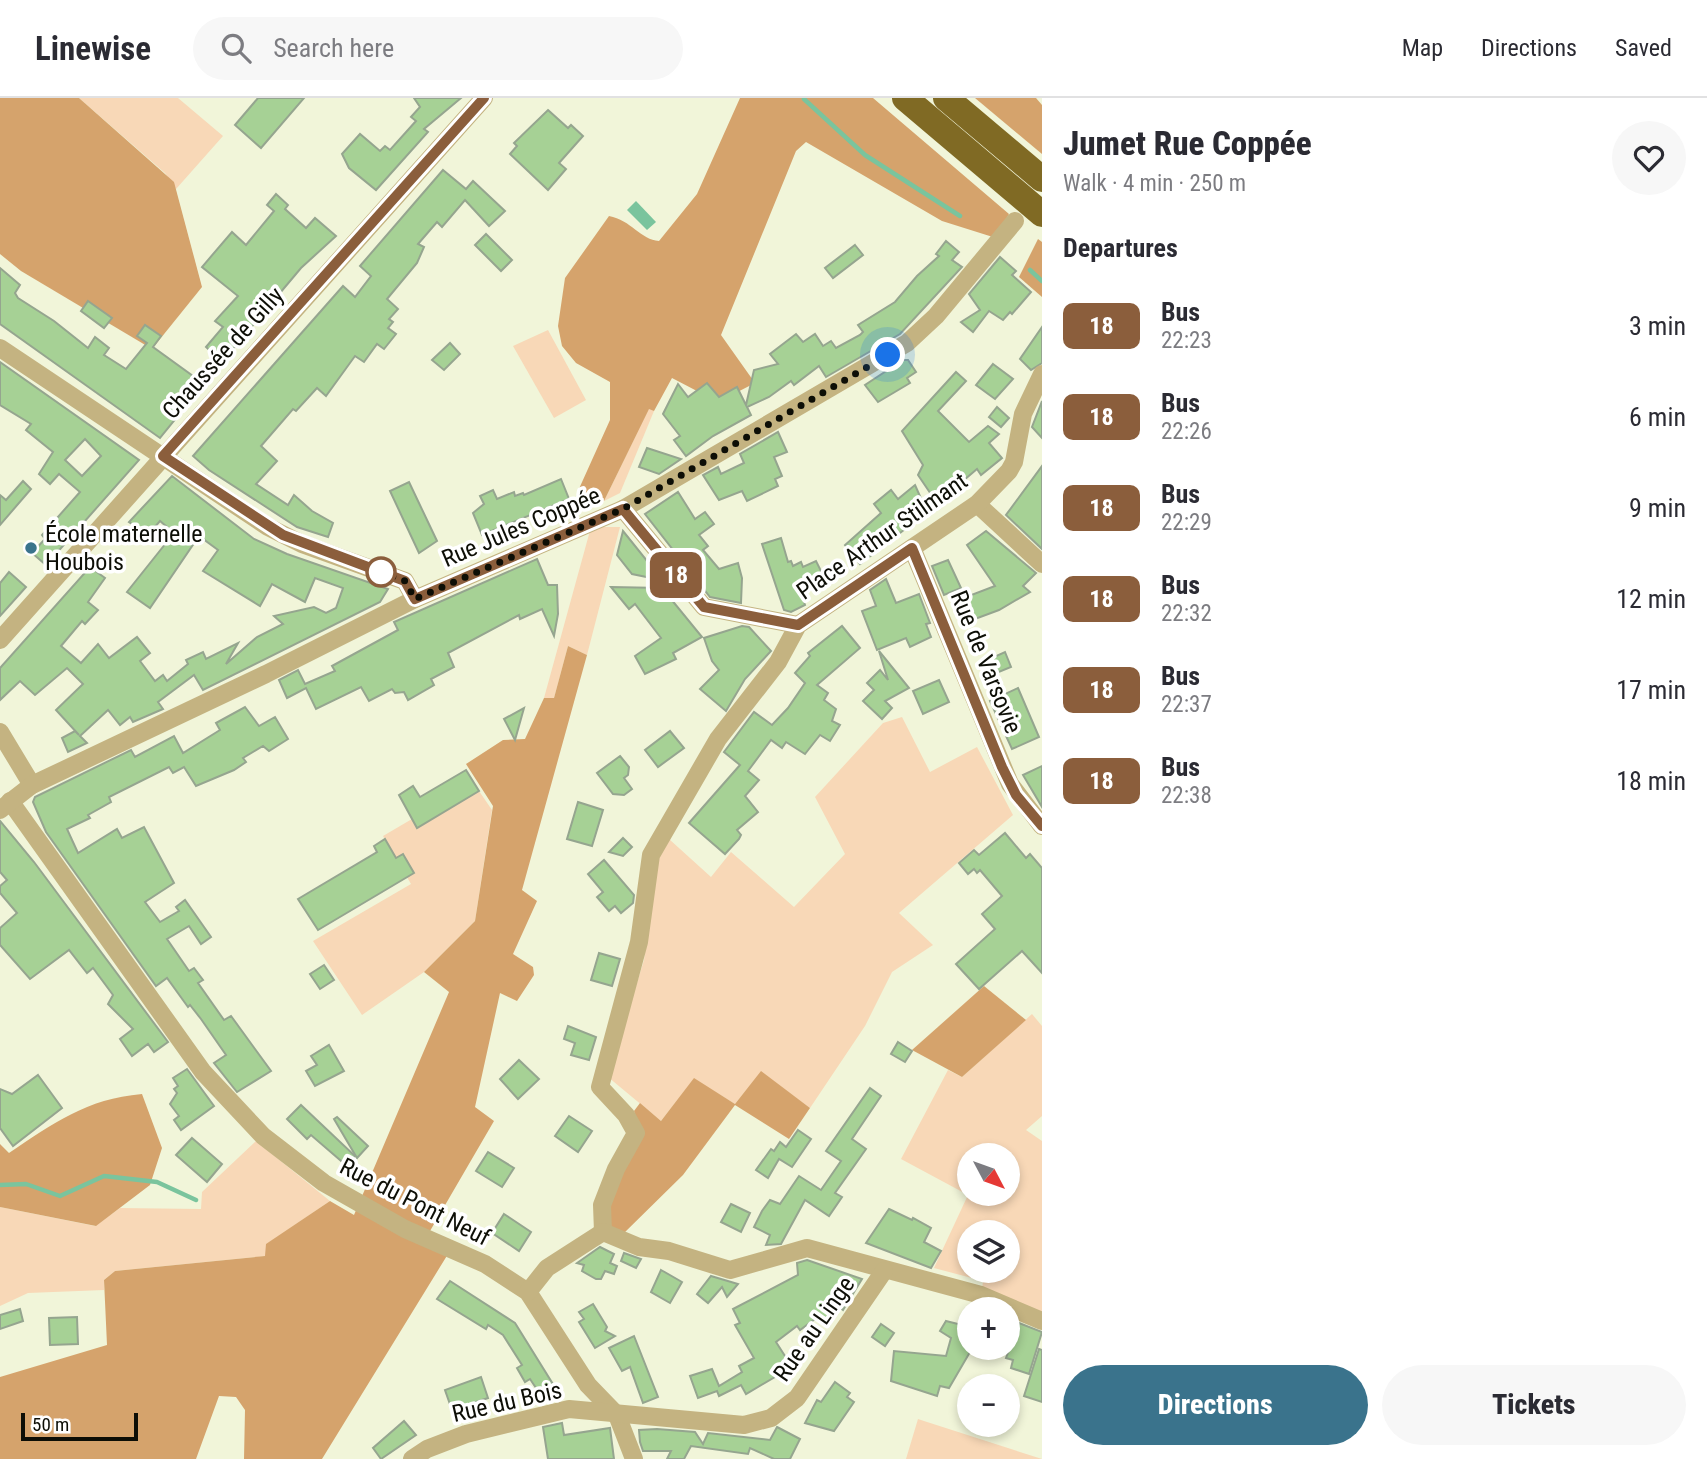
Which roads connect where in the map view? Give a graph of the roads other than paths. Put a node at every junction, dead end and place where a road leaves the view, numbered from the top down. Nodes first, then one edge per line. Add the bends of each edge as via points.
1 (484, 98) edge
2 (905, 98) edge
3 (946, 98) edge
4 (1042, 179) edge
5 (1042, 214) edge
6 (1015, 221) dead end
7 (0, 348) edge
8 (1042, 374) edge
9 (163, 456) junction
10 (977, 504) junction
11 (623, 509) junction
12 (912, 548) junction
13 (1042, 564) edge
14 (415, 599) junction
15 (798, 625) junction
16 (0, 640) edge
17 (0, 733) edge
18 (32, 785) junction
19 (5, 806) edge
20 (1042, 826) edge
21 (603, 1232) junction
22 (884, 1271) junction
23 (528, 1292) junction
24 (1042, 1321) edge
25 (617, 1415) junction
26 (412, 1459) edge
27 (634, 1459) edge

1 - 9 street, Chaussée de Gilly
2 - 5 highway
3 - 4 highway
6 - 11 street, Rue Jules Coppée via 936,316 907,343
7 - 9 street
8 - 10 street, Place Arthur Stilmant via 1023,414 1014,463
9 - 14 street via 283,535 405,581
9 - 16 street, Chaussée de Gilly
10 - 12 street, Place Arthur Stilmant
10 - 13 street
11 - 14 street, Rue Jules Coppée
11 - 15 street via 704,607
12 - 15 street, Place Arthur Stilmant
12 - 20 street, Rue de Varsovie via 1002,767 1016,795
14 - 18 street, Rue Jules Coppée
15 - 21 street via 778,662 718,739 651,855 639,942 600,1087 636,1133 602,1205
17 - 18 street
18 - 19 street, Rue Jules Coppée
19 - 23 street, Rue du Pont Neuf via 203,1072 263,1136 347,1198 485,1264
21 - 22 street via 639,1247 670,1251 730,1270 807,1248
21 - 23 street via 547,1268
22 - 24 street via 981,1295
22 - 25 street, Rue au Linge via 797,1398 771,1418 744,1425
23 - 25 street, Rue du Pont Neuf via 588,1385
25 - 26 street, Rue du Bois via 569,1409 506,1422 427,1449
25 - 27 street

